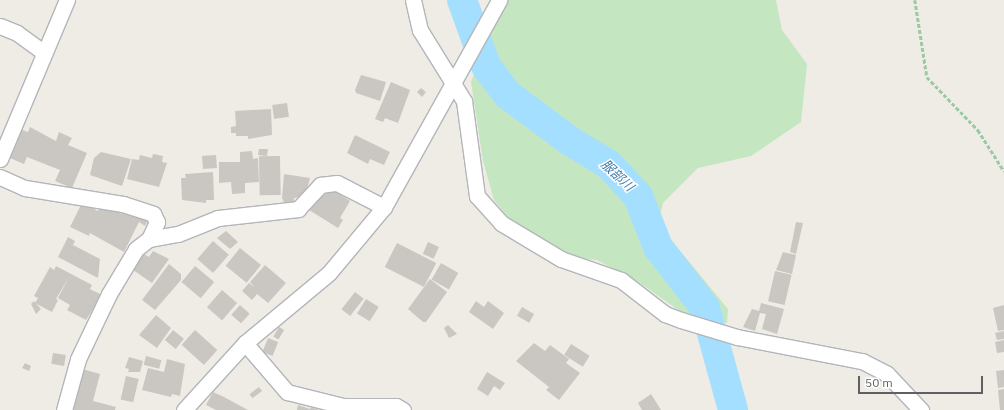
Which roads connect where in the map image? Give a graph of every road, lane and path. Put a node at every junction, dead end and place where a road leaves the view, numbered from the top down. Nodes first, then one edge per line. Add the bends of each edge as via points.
1 (67, 0) edge
2 (413, 0) edge
3 (499, 0) edge
4 (915, 0) edge
5 (0, 26) edge
6 (45, 53) junction
7 (453, 84) junction
8 (0, 159) edge
9 (1004, 171) edge
10 (0, 177) edge
11 (384, 207) junction
12 (149, 239) junction
13 (245, 342) junction
14 (64, 410) edge
15 (184, 410) edge
16 (403, 410) edge
17 (921, 410) edge

1 - 6 street
2 - 7 street via 420,30
3 - 7 street
4 - 9 path via 927,77 978,130
5 - 6 street via 18,33
6 - 8 street
7 - 11 street
7 - 17 street via 464,101 477,196 501,223 561,259 621,280 666,314 681,320 738,337 862,361 887,374
10 - 12 street via 25,188 123,204 153,214 157,222
11 - 12 street via 337,183 320,185 298,209 218,218 178,234
11 - 13 street via 329,273
12 - 14 street via 136,249 109,294 78,359
13 - 15 street
13 - 16 street via 287,392 343,406 396,406

